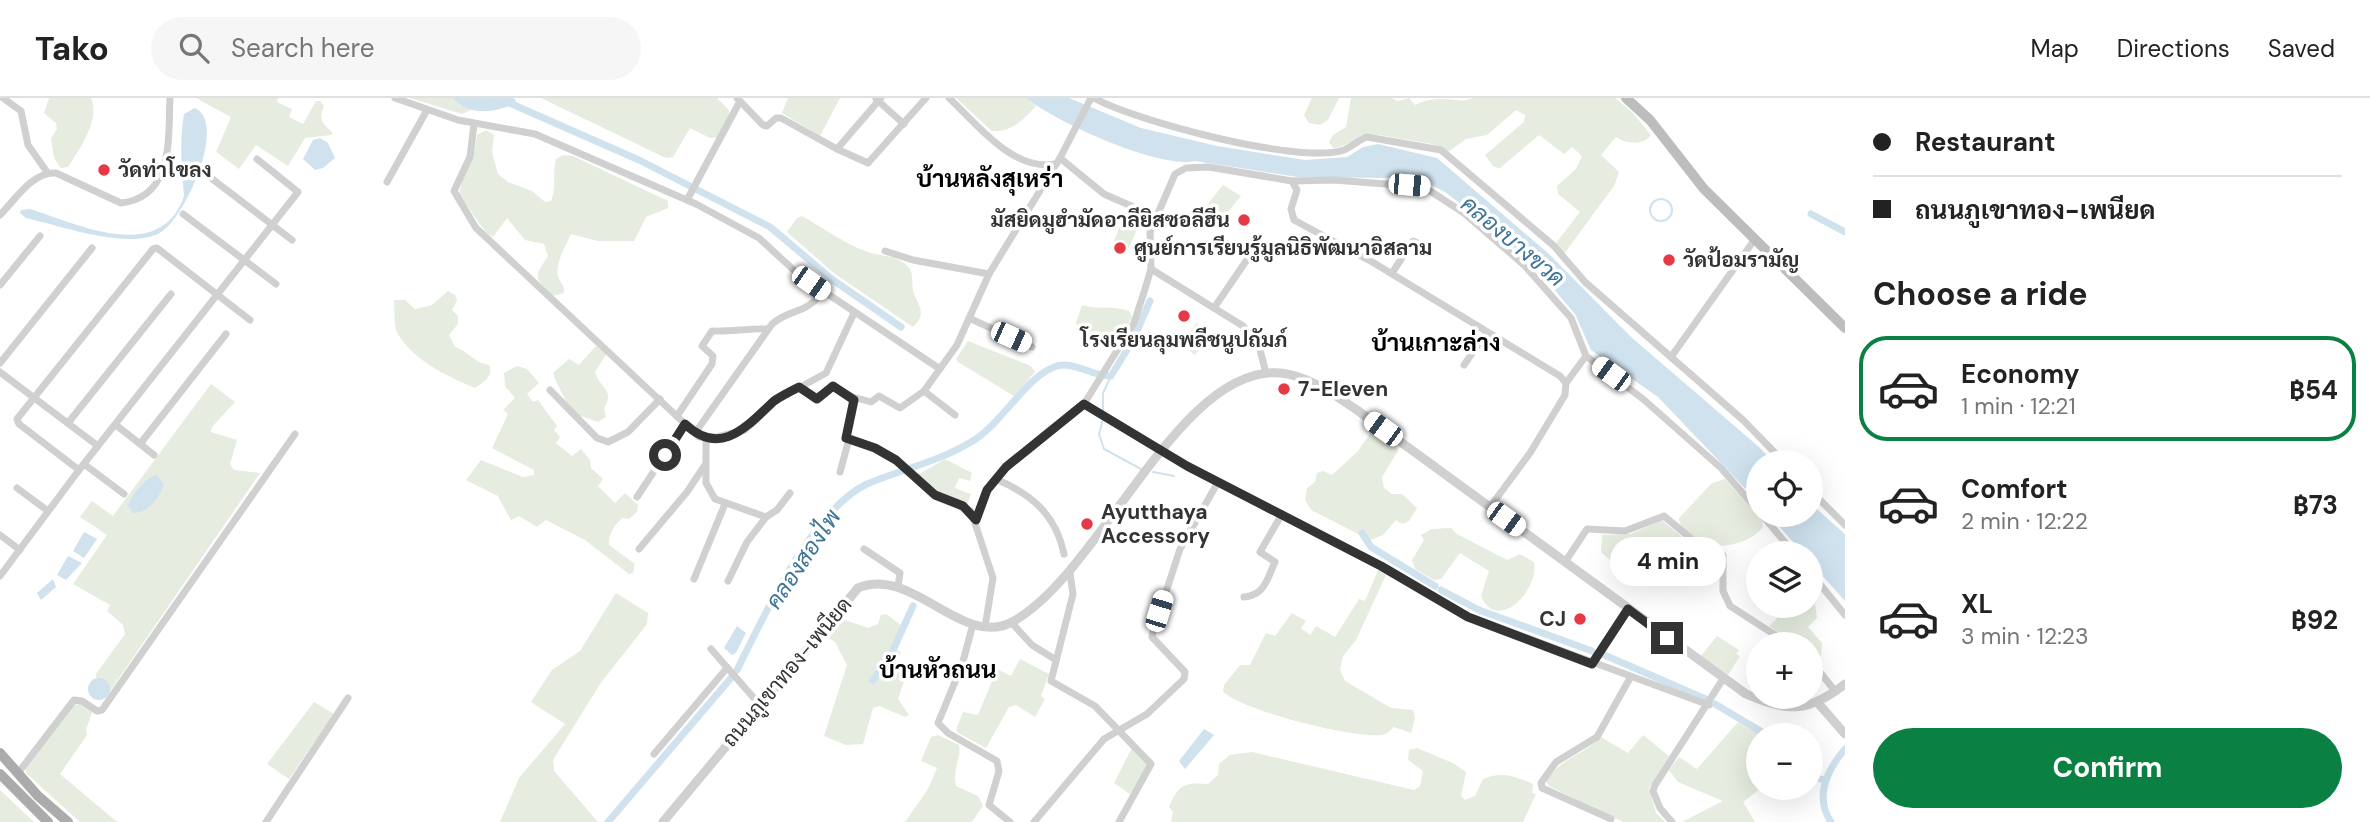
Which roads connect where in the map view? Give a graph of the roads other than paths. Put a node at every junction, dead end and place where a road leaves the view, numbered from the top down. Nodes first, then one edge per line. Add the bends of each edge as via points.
1 (3, 98) edge
2 (20, 98) edge
3 (170, 98) edge
4 (395, 98) edge
5 (926, 98) edge
6 (949, 98) edge
7 (1626, 98) edge
8 (878, 99) edge
9 (1091, 99) edge
10 (738, 101) edge
11 (13, 104) junction
12 (427, 110) junction
13 (474, 124) junction
14 (904, 124) junction
15 (837, 149) junction
16 (257, 159) dead end
17 (1058, 161) junction
18 (47, 172) junction
19 (211, 178) dead end
20 (1292, 181) junction
21 (387, 182) dead end
22 (688, 198) junction
23 (183, 214) dead end
24 (0, 215) edge
25 (1156, 216) junction
26 (273, 225) junction
27 (40, 236) dead end
28 (1755, 239) junction
29 (292, 240) dead end
30 (1259, 242) dead end
31 (1426, 247) dead end
32 (92, 248) dead end
33 (886, 251) dead end
34 (245, 260) junction
35 (1151, 269) junction
36 (1392, 273) junction
37 (989, 274) junction
38 (276, 284) dead end
39 (0, 285) edge
40 (823, 292) junction
41 (171, 294) dead end
42 (218, 295) junction
43 (1214, 308) junction
44 (854, 313) junction
45 (969, 318) junction
46 (250, 320) dead end
47 (1845, 328) edge
48 (768, 329) junction
49 (1486, 333) junction
50 (226, 334) dead end
51 (1032, 347) dead end
52 (1586, 356) junction
53 (1671, 357) junction
54 (0, 363) edge
55 (1464, 365) dead end
56 (940, 369) junction
57 (0, 372) edge
58 (1266, 373) junction
59 (1566, 383) junction
60 (799, 387) junction
61 (551, 390) dead end
62 (924, 391) junction
63 (853, 397) junction
64 (34, 398) junction
65 (660, 399) junction
66 (1084, 404) junction
67 (677, 415) junction
68 (955, 415) dead end
69 (68, 423) junction
70 (685, 424) junction
71 (116, 425) junction
72 (695, 433) junction
73 (295, 434) dead end
74 (706, 438) junction
75 (849, 439) junction
76 (140, 444) junction
77 (98, 446) junction
78 (1772, 450) edge
79 (1162, 452) junction
80 (154, 455) dead end
81 (706, 464) junction
82 (82, 467) junction
83 (840, 472) dead end
84 (995, 479) junction
85 (1218, 482) junction
86 (17, 488) dead end
87 (790, 493) dead end
88 (124, 494) dead end
89 (637, 497) dead end
90 (1746, 497) edge
91 (1823, 503) edge
92 (725, 504) junction
93 (1490, 507) junction
94 (48, 511) junction
95 (1282, 514) junction
96 (766, 517) junction
97 (976, 520) junction
98 (1845, 525) edge
99 (1772, 527) edge
100 (0, 535) edge
101 (1784, 541) edge
102 (639, 549) dead end
103 (864, 549) dead end
104 (20, 550) junction
105 (1565, 562) junction
106 (1072, 570) junction
107 (0, 576) edge
108 (694, 579) dead end
109 (728, 581) dead end
110 (898, 587) junction
111 (1823, 588) edge
112 (1244, 597) dead end
113 (1628, 609) junction
114 (1845, 615) edge
115 (1012, 622) junction
116 (973, 624) junction
117 (985, 627) junction
118 (1770, 632) edge
119 (711, 649) dead end
120 (1056, 660) junction
121 (1592, 664) junction
122 (727, 668) junction
123 (1823, 676) edge
124 (1630, 678) junction
125 (1723, 679) junction
126 (1845, 684) edge
127 (1835, 691) junction
128 (1746, 694) edge
129 (348, 698) dead end
130 (1823, 699) edge
131 (760, 705) junction
132 (1709, 705) junction
133 (1823, 709) edge
134 (1119, 729) junction
135 (1845, 734) edge
136 (0, 753) edge
137 (654, 754) dead end
138 (18, 773) junction
139 (0, 774) edge
140 (1611, 820) dead end
141 (48, 822) edge
142 (68, 822) edge
143 (266, 822) edge
144 (663, 822) edge
145 (1010, 822) edge
146 (1034, 822) edge
147 (1119, 822) edge
148 (1672, 822) edge

1 - 11 street
2 - 11 street
3 - 18 street via 167,161 158,183 142,197 121,203
4 - 12 street
5 - 14 street
6 - 17 street via 1024,163 1045,166
7 - 28 main road via 1650,120 1699,184
8 - 14 street
8 - 15 street
9 - 17 street
9 - 53 street via 1187,132 1282,149 1334,152 1367,137 1441,150 1554,246 1585,282
10 - 15 street via 763,125 781,118
10 - 22 street
11 - 18 street via 22,115 28,145
12 - 13 street
12 - 21 street
13 - 22 street via 545,138
13 - 65 street via 470,157 454,191 476,228
14 - 15 street via 870,162
16 - 26 street via 298,190
17 - 25 street via 1104,194
17 - 37 street
18 - 24 street
19 - 26 street
20 - 25 street via 1209,167 1186,168 1175,174
20 - 36 street via 1297,190 1291,209 1294,220
20 - 52 street via 1381,183 1424,187 1438,194 1524,265 1571,318
22 - 40 street via 759,238
23 - 34 street
25 - 35 street via 1150,232
26 - 29 street
26 - 34 street
27 - 39 street
28 - 47 main road
28 - 53 street
30 - 43 street
31 - 36 street via 1413,241
32 - 54 street
33 - 37 street
34 - 38 street
34 - 42 street
35 - 43 street
35 - 66 street via 1134,323
36 - 49 street
37 - 45 street
40 - 44 street
40 - 48 street via 808,308 781,317
41 - 69 street
42 - 46 street
42 - 64 street via 155,248
42 - 71 street
43 - 58 street via 1253,336
44 - 56 street
44 - 60 street via 830,368
45 - 51 street
45 - 56 street
48 - 67 street via 708,334 702,346 713,356 712,364
48 - 72 street
49 - 55 street
49 - 59 street
50 - 76 street
52 - 59 street
52 - 90 street via 1643,398 1721,468
53 - 78 street
56 - 62 street
57 - 64 street
58 - 79 street, ถนนภูเขาทอง-เพนียด via 1221,390 1199,408
58 - 93 street, ถนนภูเขาทอง-เพนียด via 1283,373 1322,387
59 - 93 street via 1565,395 1531,453
60 - 63 street via 814,399 833,386
60 - 74 street via 775,401 745,430
61 - 65 street via 597,438 608,442 628,432
62 - 63 street via 900,408 879,396 871,402
62 - 68 street
63 - 75 street via 845,435
64 - 69 street
64 - 82 street via 19,424
65 - 67 street
66 - 79 street
66 - 84 street
67 - 70 street
69 - 77 street
70 - 72 street
70 - 89 street
71 - 76 street
71 - 77 street
72 - 74 street
73 - 138 street via 102,710 74,700
74 - 81 street
75 - 83 street
75 - 97 street via 875,448 935,495 971,511
76 - 80 street
77 - 82 street
79 - 85 street
79 - 106 street, ถนนภูเขาทอง-เพนียด
81 - 92 street via 709,493
81 - 102 street
82 - 88 street
82 - 94 street
84 - 97 street
84 - 106 street via 1030,495 1058,530
85 - 95 street
85 - 134 street via 1180,549 1153,632 1185,672 1184,679 1147,714
86 - 94 street
87 - 96 street
91 - 98 street
92 - 96 street
92 - 108 street
93 - 105 street, ถนนภูเขาทอง-เพนียด
94 - 104 street
95 - 112 street via 1260,552 1275,562 1262,590
95 - 121 street via 1468,617
96 - 109 street via 747,542
97 - 117 street via 993,578
99 - 101 street
100 - 104 street
103 - 110 street via 900,573
104 - 107 street
105 - 113 street, ถนนภูเขาทอง-เพนียด
105 - 118 street via 1587,529 1625,531 1664,516 1695,542 1723,555 1723,591 1730,606
106 - 115 street, ถนนภูเขาทอง-เพนียด via 1035,607
106 - 120 street via 1073,594
110 - 116 street, ถนนภูเขาทอง-เพนียด
110 - 131 street, ถนนภูเขาทอง-เพนียด via 879,582 850,594
111 - 114 street
113 - 121 street
113 - 125 street, ถนนภูเขาทอง-เพนียด
115 - 117 street, ถนนภูเขาทอง-เพนียด
115 - 120 street via 1032,645
116 - 117 street, ถนนภูเขาทอง-เพนียด
116 - 145 street via 938,723 997,761 999,771 989,804
119 - 122 street
120 - 134 street via 1053,684 1087,700
121 - 124 street
122 - 131 street
122 - 137 street
123 - 127 street
124 - 132 street
124 - 140 street via 1597,737 1556,762 1541,783 1553,794
125 - 128 street, ถนนภูเขาทอง-เพนียด
125 - 132 street
126 - 127 street
127 - 130 street
129 - 143 street
131 - 144 street, ถนนภูเขาทอง-เพนียด
132 - 148 street via 1653,791
133 - 135 street
134 - 146 street via 1104,738
134 - 147 street via 1151,764
136 - 138 main road
138 - 142 main road
139 - 141 main road

